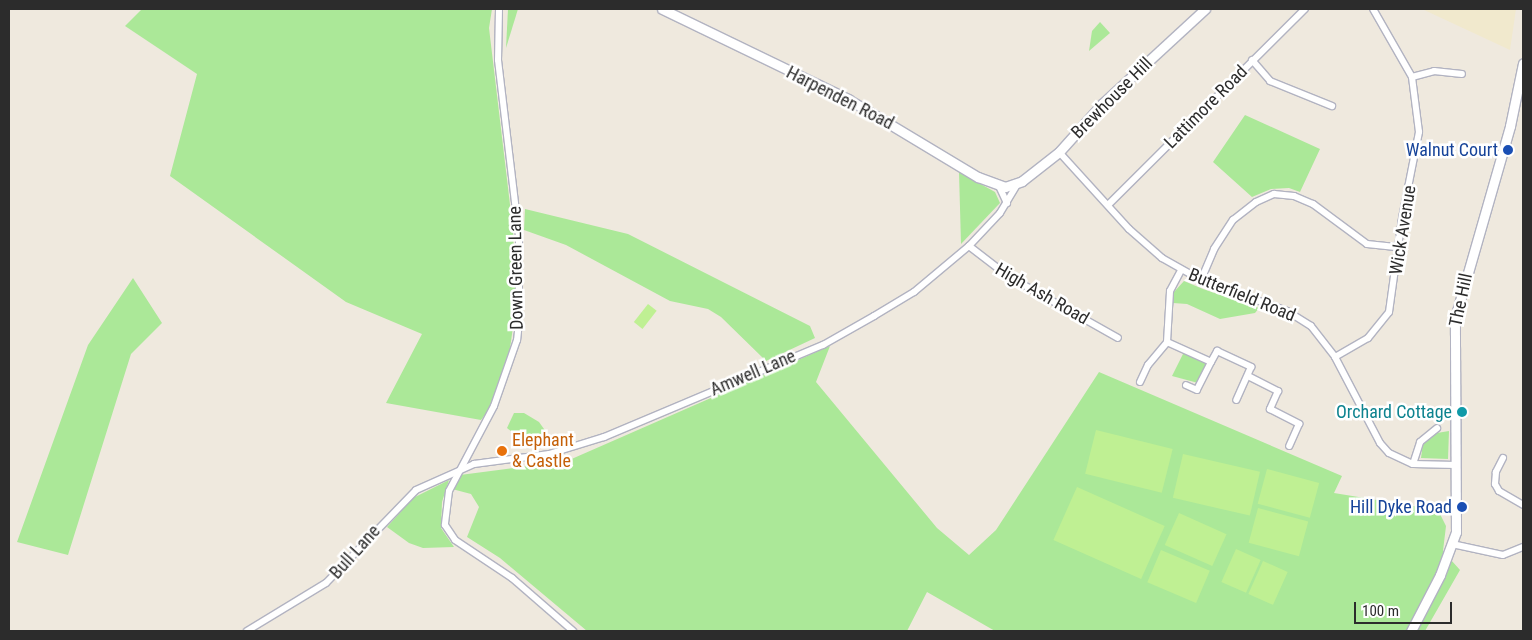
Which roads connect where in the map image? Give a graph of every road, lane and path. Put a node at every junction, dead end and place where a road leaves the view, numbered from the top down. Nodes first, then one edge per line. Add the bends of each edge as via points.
1 (499, 9) edge
2 (662, 9) edge
3 (1205, 9) edge
4 (1305, 9) edge
5 (1373, 9) edge
6 (1252, 60) junction
7 (1523, 63) edge
8 (1462, 74) dead end
9 (1412, 77) junction
10 (1332, 106) dead end
11 (1059, 152) junction
12 (1017, 184) junction
13 (999, 186) junction
14 (1007, 203) junction
15 (1108, 205) junction
16 (969, 246) junction
17 (1398, 247) junction
18 (1181, 270) junction
19 (1202, 280) junction
20 (1118, 338) dead end
21 (1167, 342) junction
22 (1335, 357) junction
23 (1211, 362) junction
24 (1248, 376) junction
25 (1140, 382) dead end
26 (1186, 385) dead end
27 (1236, 400) dead end
28 (1437, 428) dead end
29 (1289, 446) dead end
30 (1503, 458) dead end
31 (1413, 464) junction
32 (1456, 465) junction
33 (459, 469) junction
34 (1523, 504) edge
35 (1452, 544) junction
36 (1523, 547) edge
37 (247, 631) edge
38 (573, 631) edge
39 (1411, 631) edge

1 - 33 street, Down Green Lane via 498,60 519,236 520,315 517,340 494,406
2 - 13 street, Harpenden Road via 848,100
3 - 11 street, Brewhouse Hill via 1103,103
4 - 6 street, Lattimore Road
5 - 9 street, Wick Avenue
6 - 10 street via 1270,81
6 - 15 street, Lattimore Road
7 - 32 street, The Hill via 1510,126 1457,308 1454,354
8 - 9 street via 1434,71
9 - 17 street, Wick Avenue via 1420,132
11 - 12 street, Brewhouse Hill
11 - 15 street, Butterfield Road
12 - 13 street
12 - 14 street, Amwell Lane
13 - 14 street
14 - 16 street, Amwell Lane
15 - 18 street, Butterfield Road via 1162,258
16 - 20 street, High Ash Road via 1008,276
16 - 33 street, Amwell Lane via 914,292 823,345 604,437 549,454
17 - 19 street via 1366,244 1313,204 1294,196 1274,194 1256,202 1233,220 1214,249
17 - 22 street, Wick Avenue via 1389,312 1368,338
18 - 19 street, Butterfield Road
18 - 21 street via 1170,291
19 - 22 street, Butterfield Road via 1264,301 1300,318 1325,342
21 - 23 street
21 - 25 street via 1148,365
22 - 31 street, Butterfield Road via 1380,443 1389,453
23 - 24 street via 1217,351 1251,368
23 - 26 street via 1197,390
24 - 27 street
24 - 29 street via 1278,391 1270,410 1299,424
28 - 31 street via 1420,442
30 - 34 street via 1496,472 1495,484 1499,491
31 - 32 street, Butterfield Road
32 - 35 street, The Hill via 1458,514
33 - 37 street, Bull Lane via 416,490 326,583
33 - 38 street, Down Green Lane via 445,509 445,525 449,532 455,540 512,578
35 - 36 street via 1503,555
35 - 39 street, The Hill via 1435,587

